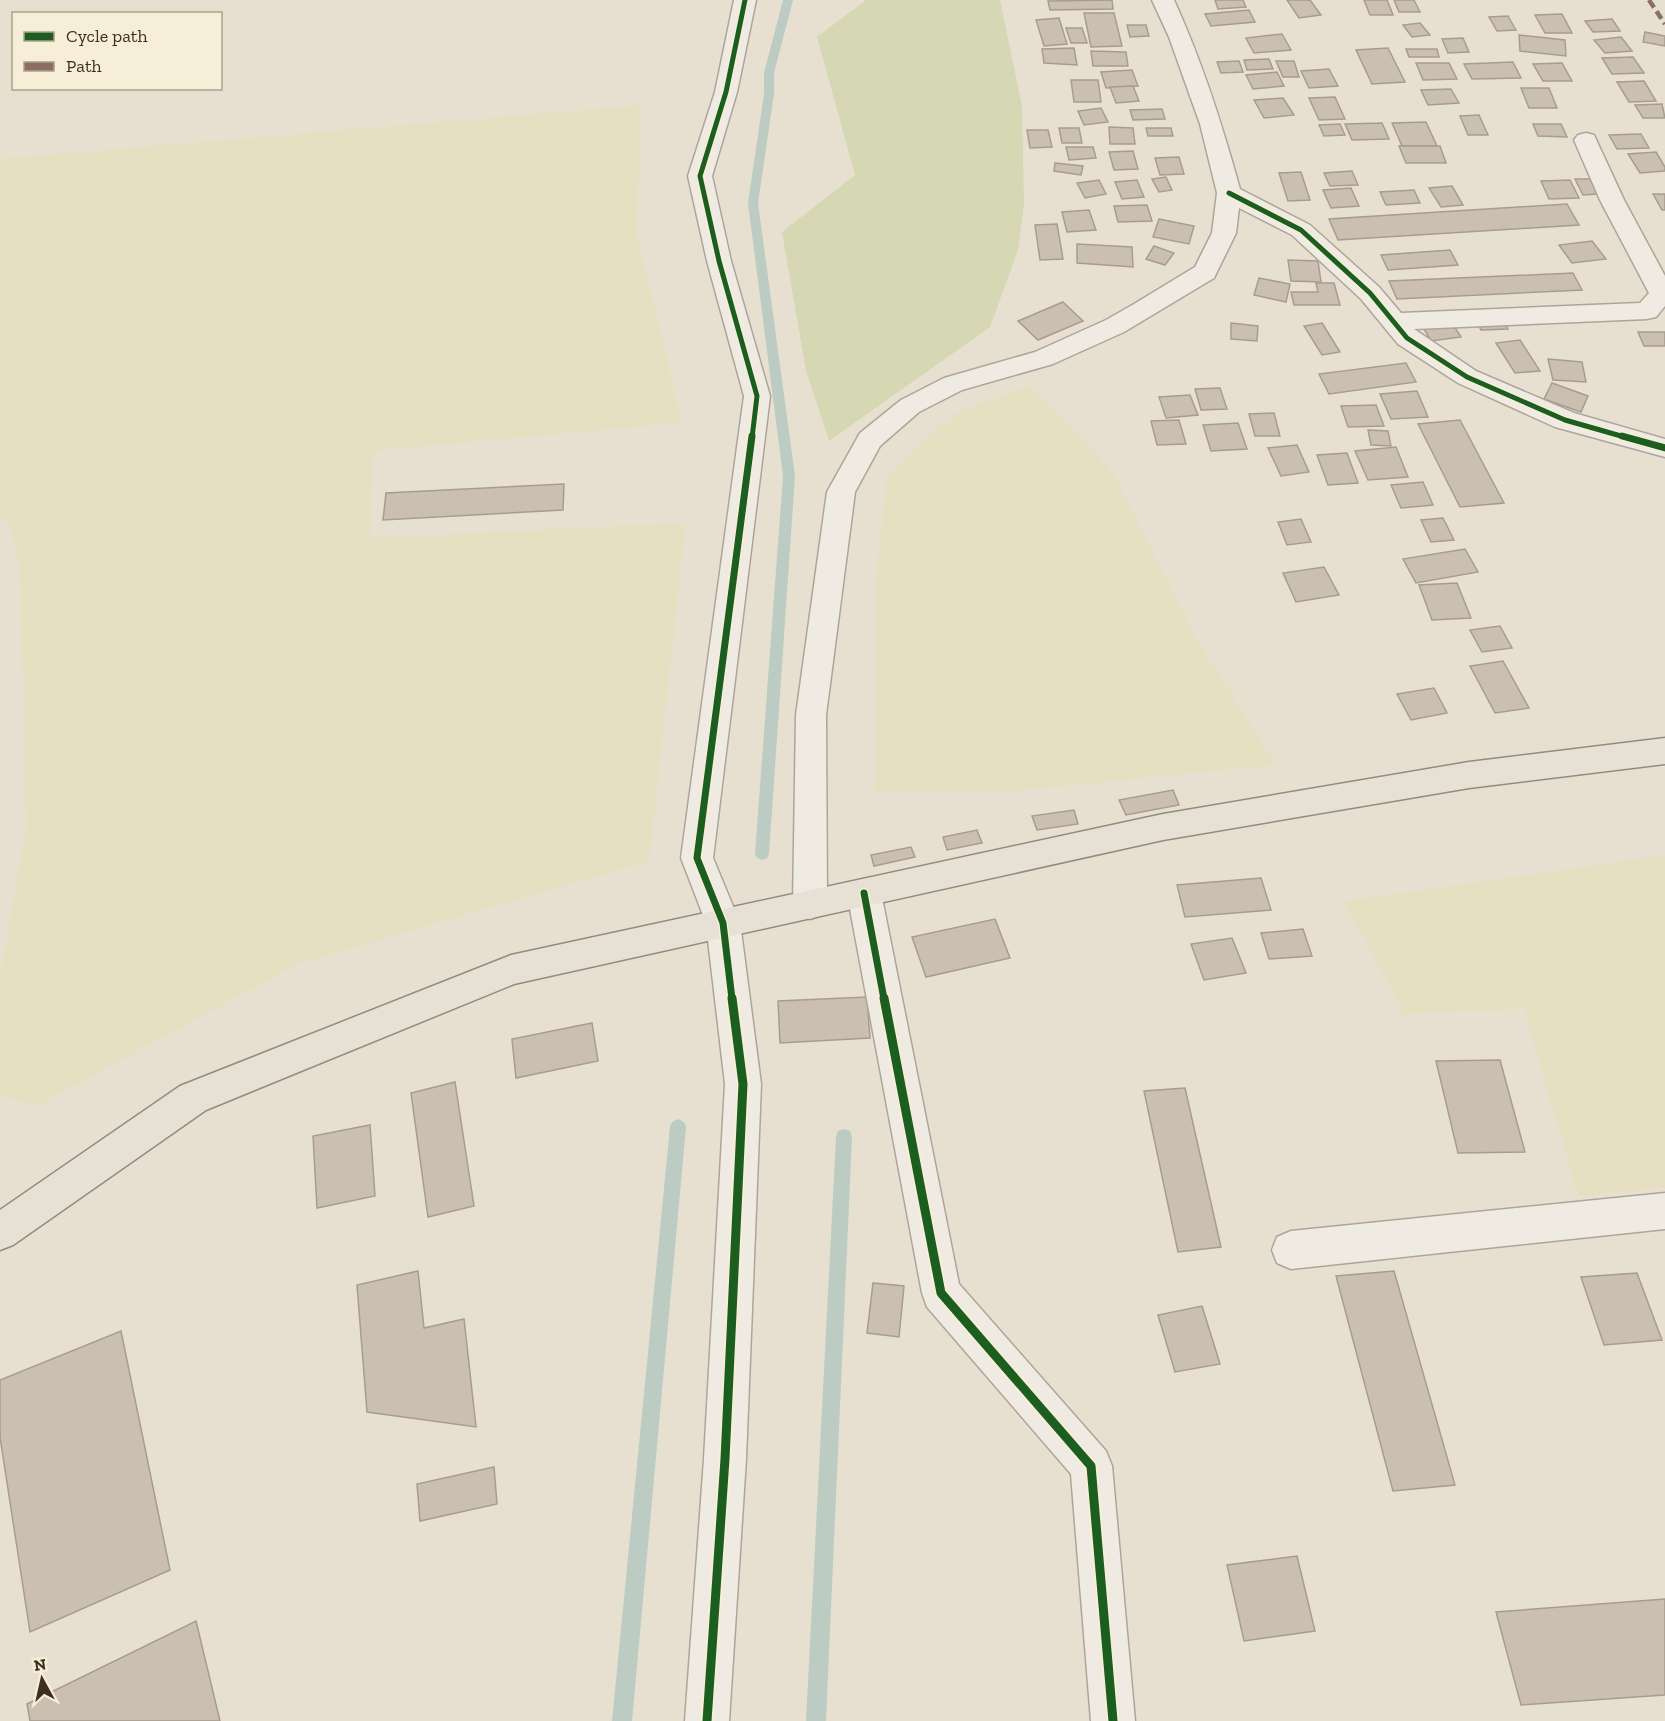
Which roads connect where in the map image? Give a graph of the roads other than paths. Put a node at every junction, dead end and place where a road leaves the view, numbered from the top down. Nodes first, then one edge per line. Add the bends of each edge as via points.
1 (745, 0) edge
2 (1162, 0) edge
3 (1586, 140) dead end
4 (1229, 193) junction
5 (1656, 311) edge
6 (1394, 322) junction
7 (1665, 448) edge
8 (1665, 751) edge
9 (864, 893) junction
10 (810, 905) junction
11 (723, 923) junction
12 (1665, 1211) edge
13 (0, 1232) edge
14 (1292, 1251) dead end
15 (707, 1721) edge
16 (1113, 1721) edge

1 - 11 street via 726,92 700,176 757,396 697,858
2 - 4 street via 1180,37 1211,124
3 - 5 street via 1612,200 1662,294
4 - 6 street via 1301,230 1370,293
4 - 10 street via 1224,233 1204,272 1134,316 1078,344 1019,367 953,384 909,406 870,440 841,492 812,704
5 - 6 street
6 - 7 street via 1407,338 1467,377 1564,420
8 - 9 main road via 1469,775 1163,827
9 - 10 main road
9 - 16 street via 941,1293 1091,1466
10 - 11 main road
11 - 13 main road via 511,970 193,1098
11 - 15 street via 743,1084 725,1459
12 - 14 street

